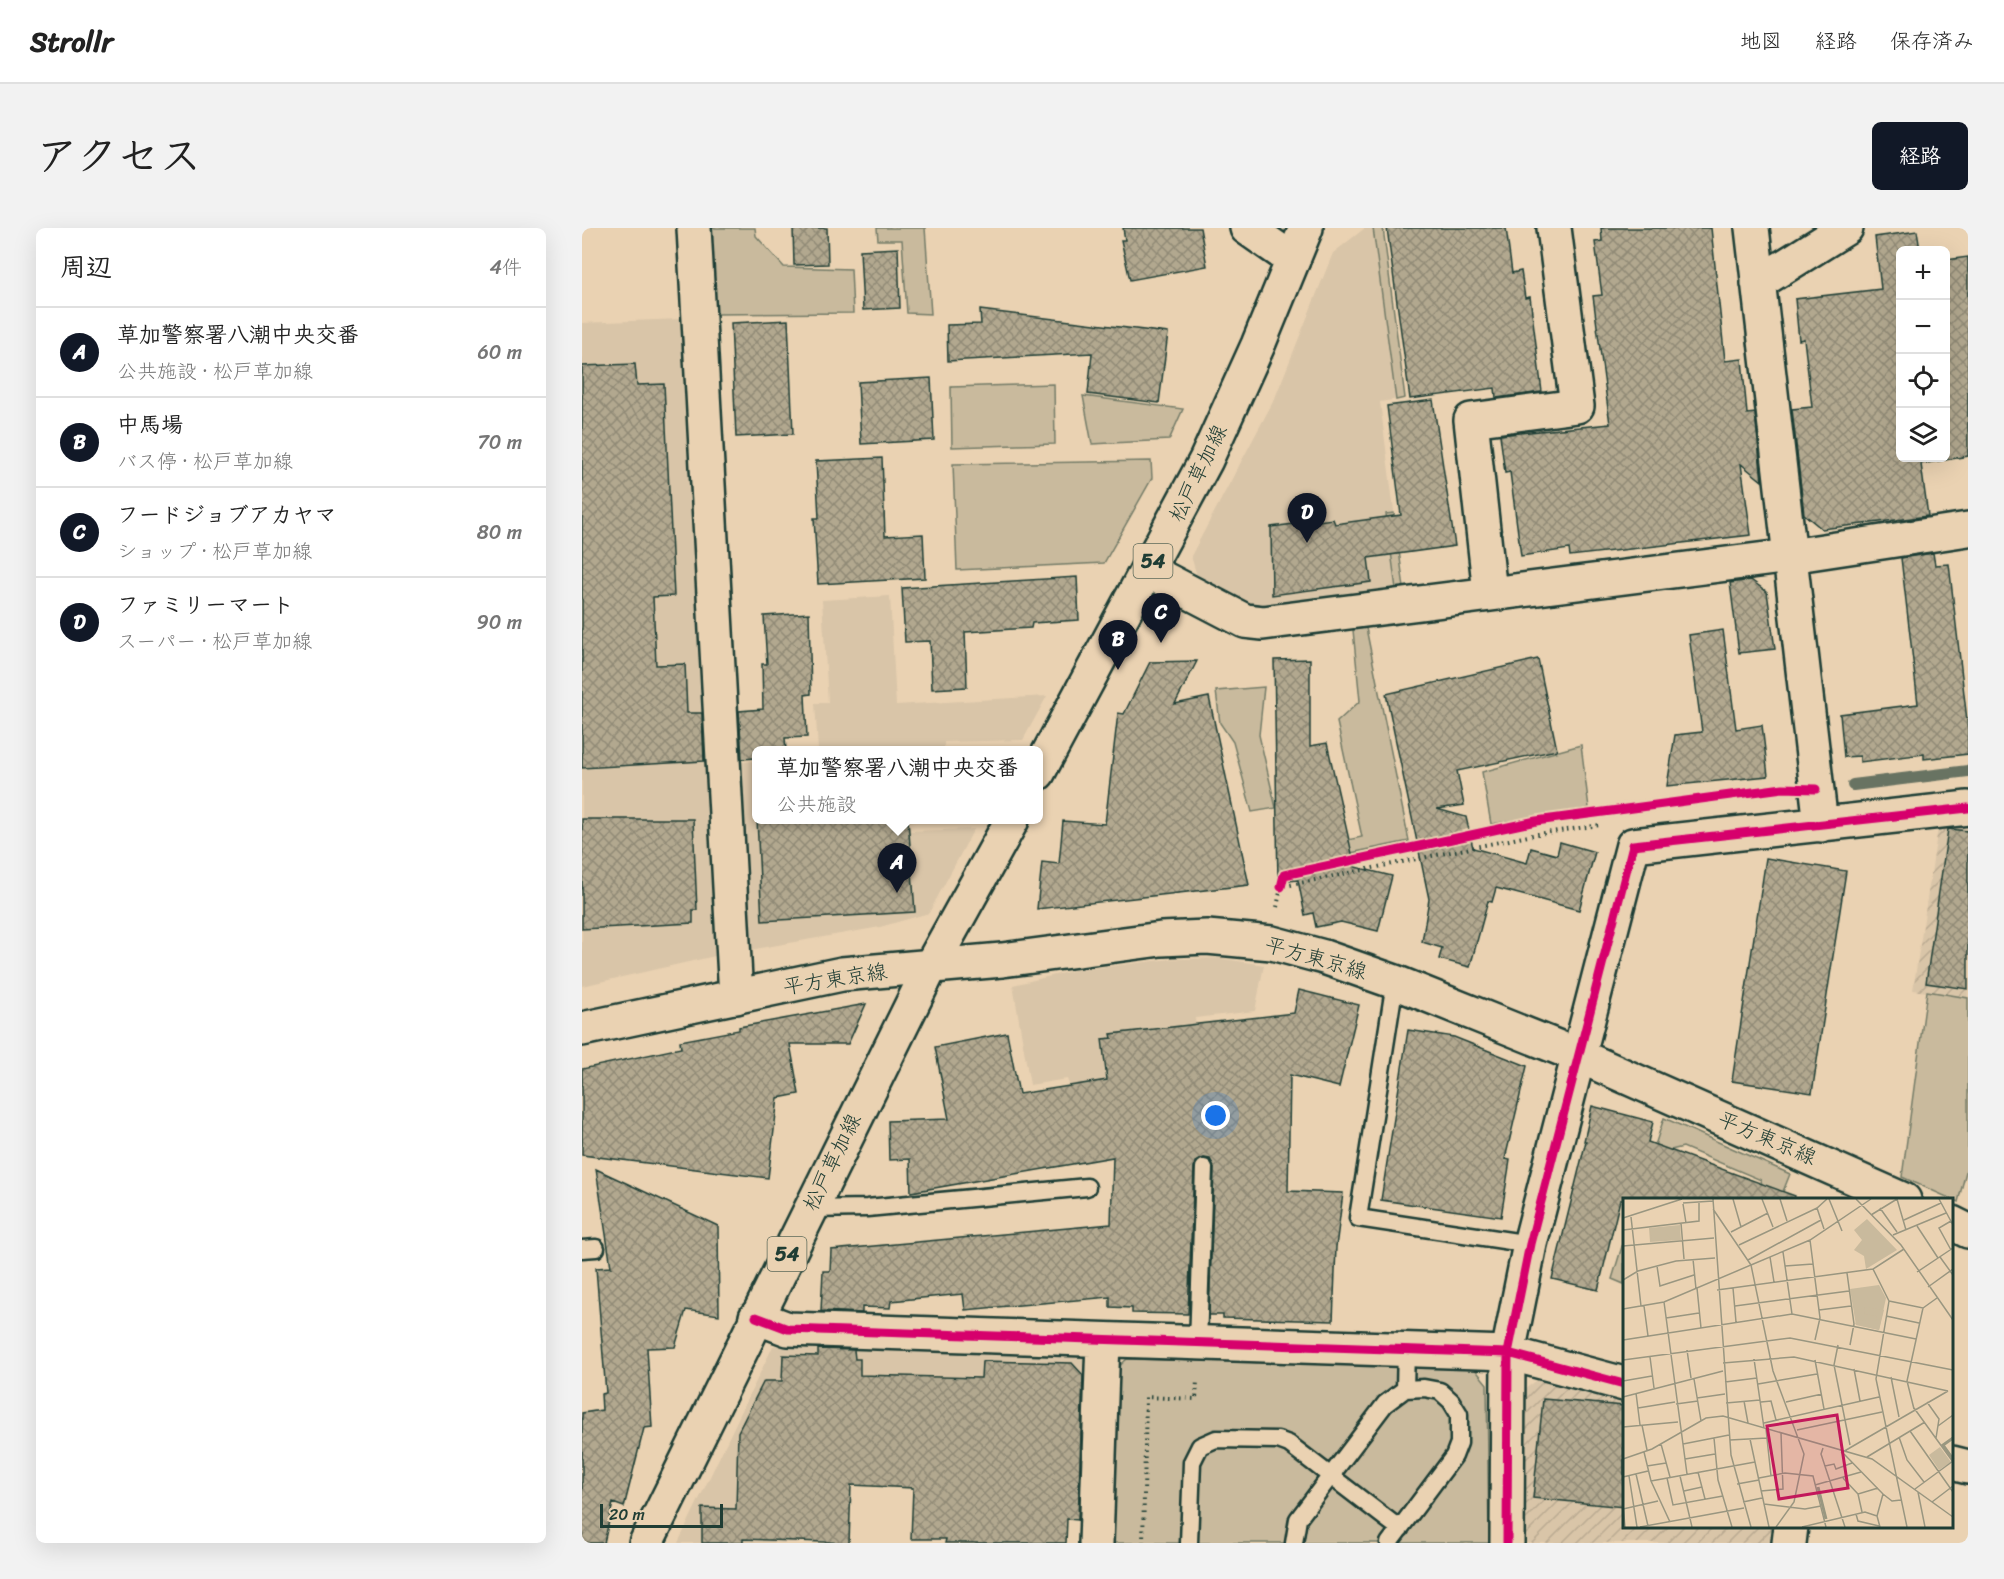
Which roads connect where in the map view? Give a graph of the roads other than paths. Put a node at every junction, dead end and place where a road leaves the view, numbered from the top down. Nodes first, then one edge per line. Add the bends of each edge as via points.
1 (694, 228) edge
2 (1247, 228) edge
3 (1306, 228) edge
4 (1554, 228) edge
5 (1752, 228) edge
6 (1846, 228) edge
7 (1293, 260) junction
8 (1758, 284) junction
9 (1968, 529) edge
10 (1790, 555) junction
11 (1149, 571) junction
12 (1490, 593) junction
13 (1043, 764) edge
14 (1968, 808) edge
15 (1009, 824) edge
16 (1821, 825) junction
17 (931, 966) junction
18 (1395, 982) junction
19 (736, 997) junction
20 (582, 1029) edge
21 (1577, 1055) junction
22 (1204, 1168) dead end
23 (1087, 1186) dead end
24 (1899, 1198) edge
25 (809, 1209) junction
26 (1953, 1224) edge
27 (1968, 1231) edge
28 (1530, 1244) junction
29 (756, 1317) junction
30 (1103, 1340) junction
31 (1198, 1343) junction
32 (1406, 1349) junction
33 (1508, 1353) junction
34 (1623, 1384) edge
35 (1405, 1389) junction
36 (1953, 1463) edge
37 (1968, 1467) edge
38 (1330, 1476) junction
39 (1791, 1528) edge
40 (1400, 1529) junction
41 (646, 1543) edge
42 (1096, 1543) edge
43 (1189, 1543) edge
44 (1294, 1543) edge
45 (1389, 1543) edge
46 (1507, 1543) edge
47 (1790, 1543) edge

1 - 19 street
2 - 7 street
3 - 7 street, 松戸草加線 / 54
4 - 12 street via 1577,406 1471,420
5 - 8 street
6 - 8 street
7 - 11 street, 松戸草加線 / 54 via 1206,460
8 - 10 street
9 - 10 street
10 - 12 street
10 - 16 street
11 - 12 street via 1245,621 1263,623
11 - 13 street, 松戸草加線 / 54
14 - 16 street
15 - 17 street, 松戸草加線 / 54
16 - 21 street via 1633,845
17 - 18 street, 平方東京線 via 1207,937 1272,943
17 - 19 street, 平方東京線 via 842,974
17 - 25 street, 松戸草加線 / 54
18 - 21 street, 平方東京線
18 - 28 lane via 1358,1218
19 - 20 street, 平方東京線
21 - 24 street, 平方東京線
21 - 28 street
22 - 31 lane
23 - 25 lane via 867,1208
25 - 29 street, 松戸草加線 / 54
26 - 27 street
28 - 33 street
29 - 30 street via 788,1329
29 - 41 street, 松戸草加線 / 54
30 - 31 street
30 - 42 street
31 - 32 street
32 - 33 street
32 - 35 lane
33 - 34 street
33 - 46 street
35 - 38 lane via 1385,1404
35 - 40 lane via 1440,1391 1452,1401 1459,1414 1459,1443 1454,1456
36 - 37 street
38 - 40 lane
38 - 43 lane via 1278,1440 1216,1438 1200,1446 1192,1462
38 - 44 lane via 1298,1519
39 - 47 street
40 - 45 lane

